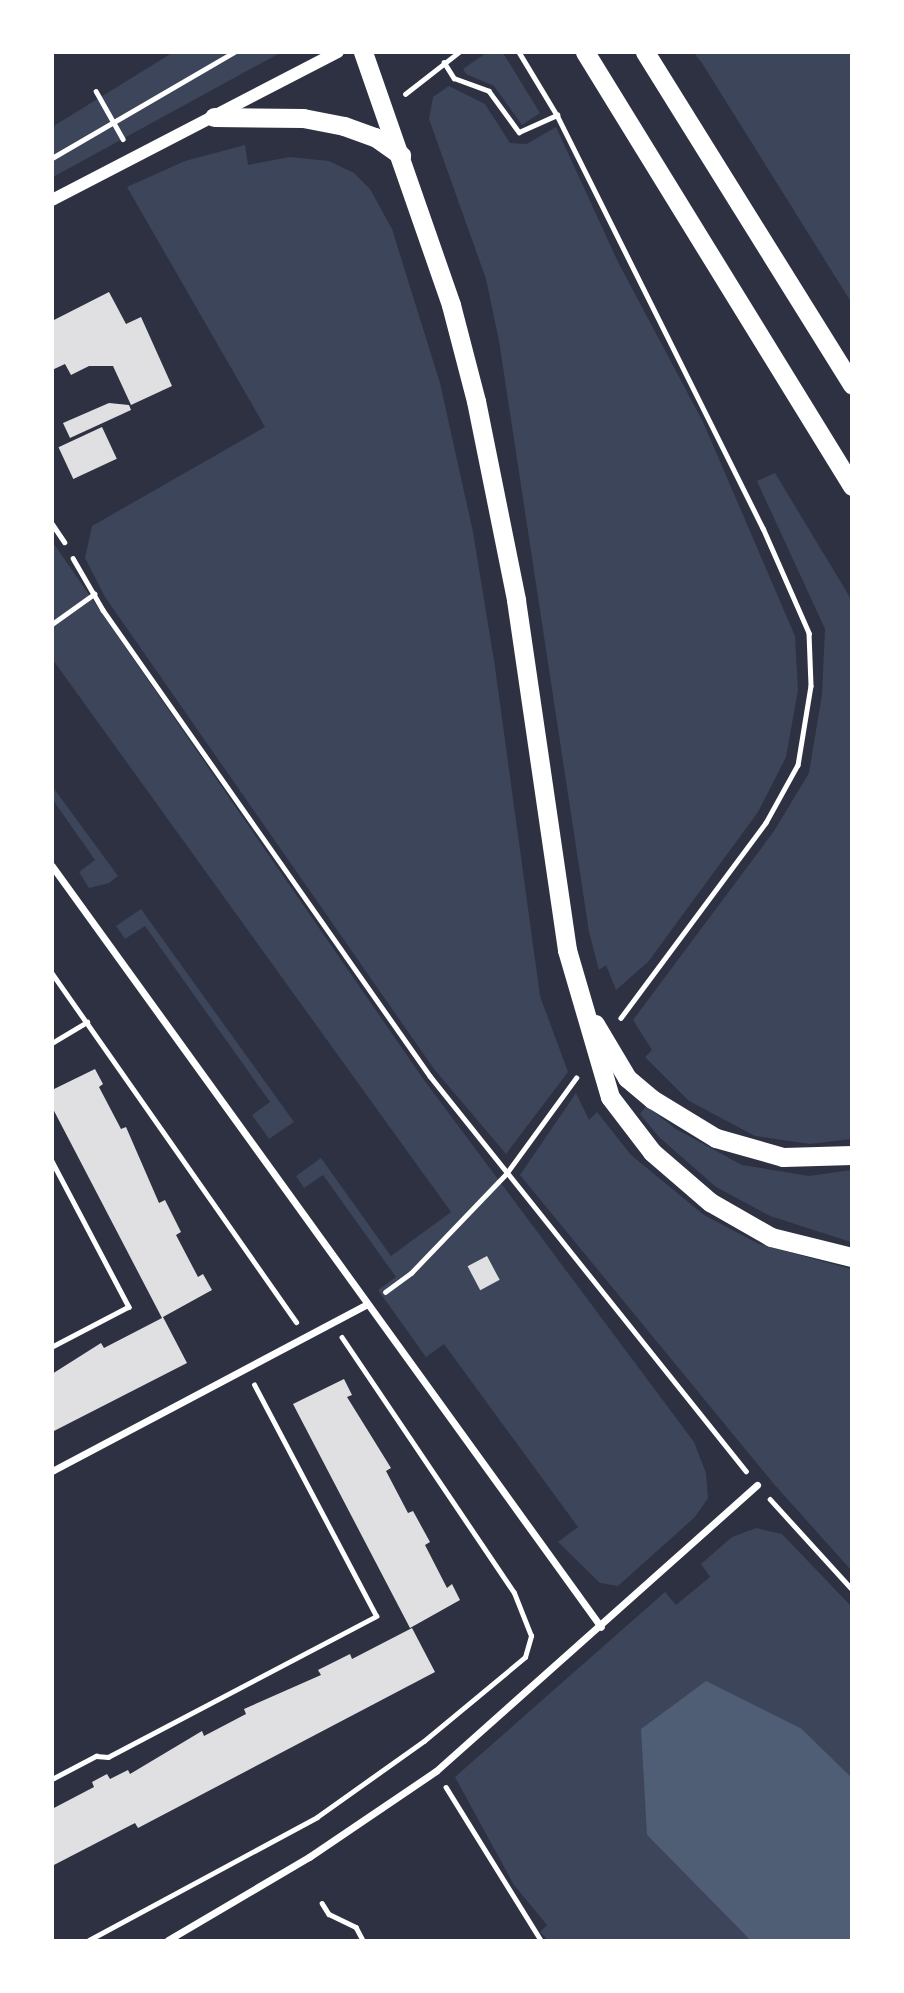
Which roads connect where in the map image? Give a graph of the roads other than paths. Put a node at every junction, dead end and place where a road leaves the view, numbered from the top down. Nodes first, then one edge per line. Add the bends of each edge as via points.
1 (338, 52) edge
2 (363, 52) edge
3 (585, 52) edge
4 (645, 52) edge
5 (214, 117) junction
6 (401, 155) junction
7 (52, 200) edge
8 (852, 385) edge
9 (852, 486) edge
10 (52, 524) edge
11 (64, 542) road end
12 (52, 866) edge
13 (579, 988) junction
14 (852, 1155) edge
15 (852, 1257) edge
16 (366, 1305) junction
17 (52, 1471) edge
18 (757, 1485) road end
19 (601, 1627) junction
20 (174, 1939) edge

1 - 5 street
2 - 6 highway
3 - 9 highway
4 - 8 highway
5 - 6 highway via 303,118 344,126 374,137
5 - 7 street
6 - 13 highway via 450,305 499,501 560,912
10 - 11 lane
12 - 16 street
13 - 14 highway via 627,1078 683,1120 751,1151 821,1159
13 - 15 highway via 610,1097 637,1136 710,1202 771,1237
16 - 17 street
16 - 19 street
18 - 19 street
19 - 20 street via 436,1771 309,1857

